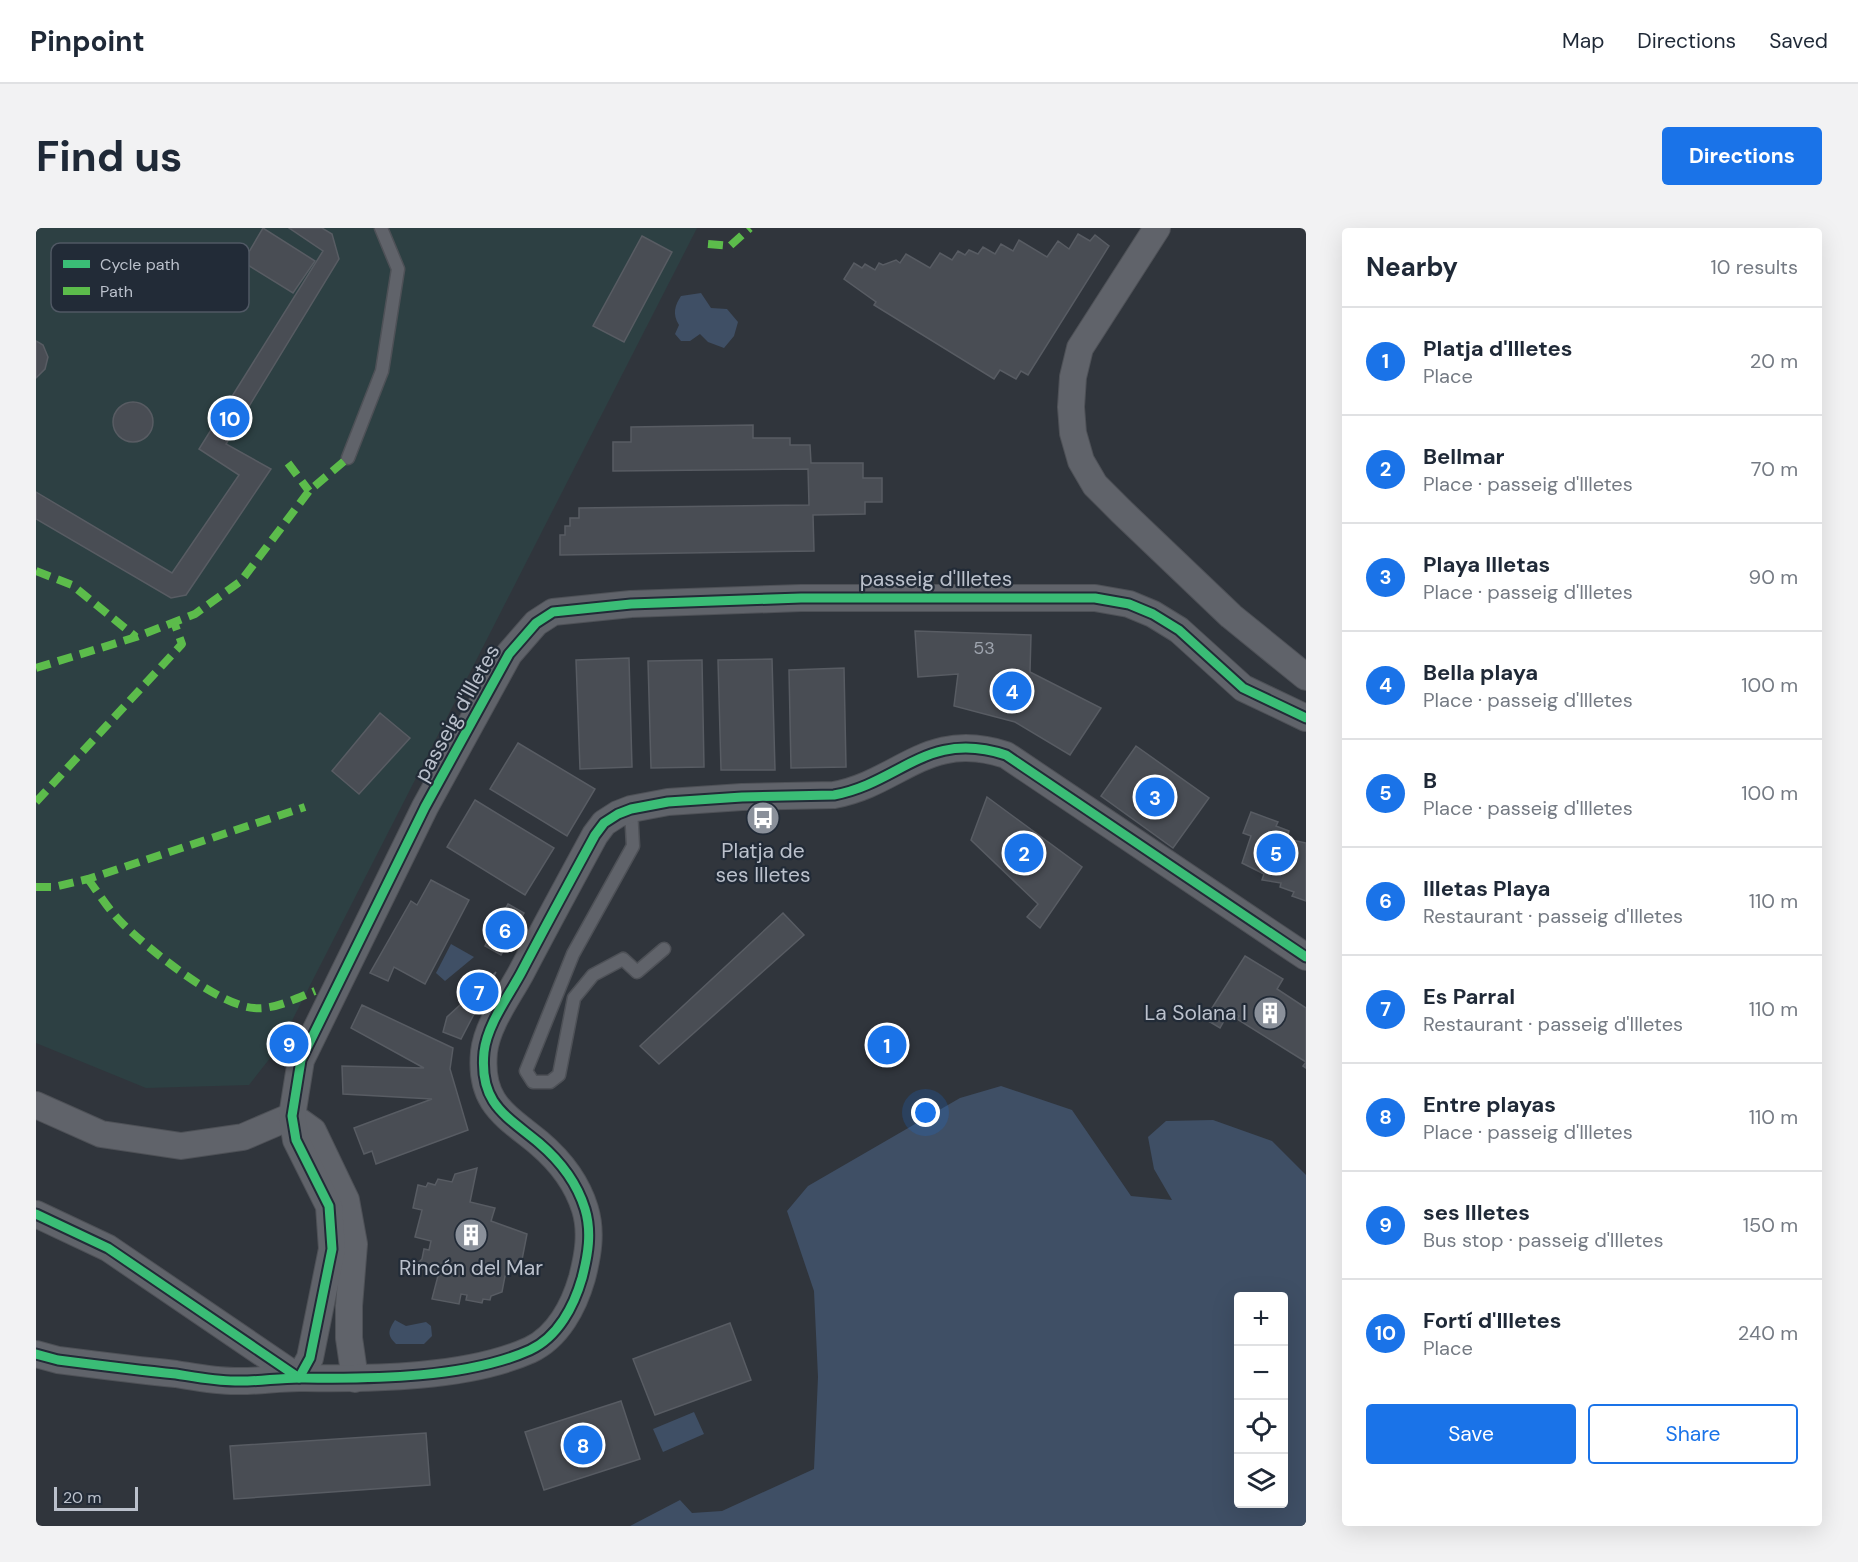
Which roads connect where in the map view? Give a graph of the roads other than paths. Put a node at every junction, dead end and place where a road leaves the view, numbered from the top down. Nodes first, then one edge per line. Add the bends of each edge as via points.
1 (381, 228) edge
2 (1157, 228) edge
3 (348, 458) dead end
4 (1306, 676) edge
5 (1306, 718) edge
6 (631, 809) junction
7 (664, 949) dead end
8 (1306, 957) edge
9 (36, 1105) edge
10 (292, 1116) junction
11 (36, 1214) edge
12 (36, 1354) edge
13 (298, 1378) junction
14 (356, 1379) junction

1 - 3 lane via 398,269 382,371
2 - 4 street via 1080,348 1071,407 1081,461 1095,485 1121,511 1231,616
5 - 10 street, passeig d'Illetes via 1243,688 1179,630 1153,614 1129,604 1095,598 801,598 631,604 553,612 536,623 509,654 425,807 306,1049
6 - 7 lane via 633,846 573,954 526,1071 533,1082 550,1082 559,1075 574,998 593,975 623,959 637,972
6 - 8 street via 721,798 852,792 918,758 952,748 988,749 1005,755
6 - 14 street via 604,823 595,835 501,1009 484,1051 486,1085 495,1105 560,1164 577,1188 585,1210 590,1234 587,1261 570,1312 545,1340 530,1350 485,1364 437,1372
9 - 10 street via 101,1134 182,1146 243,1137
10 - 13 street, passeig d'Illetes via 296,1140 329,1206 332,1249 310,1358
10 - 14 street via 313,1131 346,1200 354,1244 349,1338
11 - 13 street via 108,1248
12 - 13 street via 235,1382
13 - 14 street

